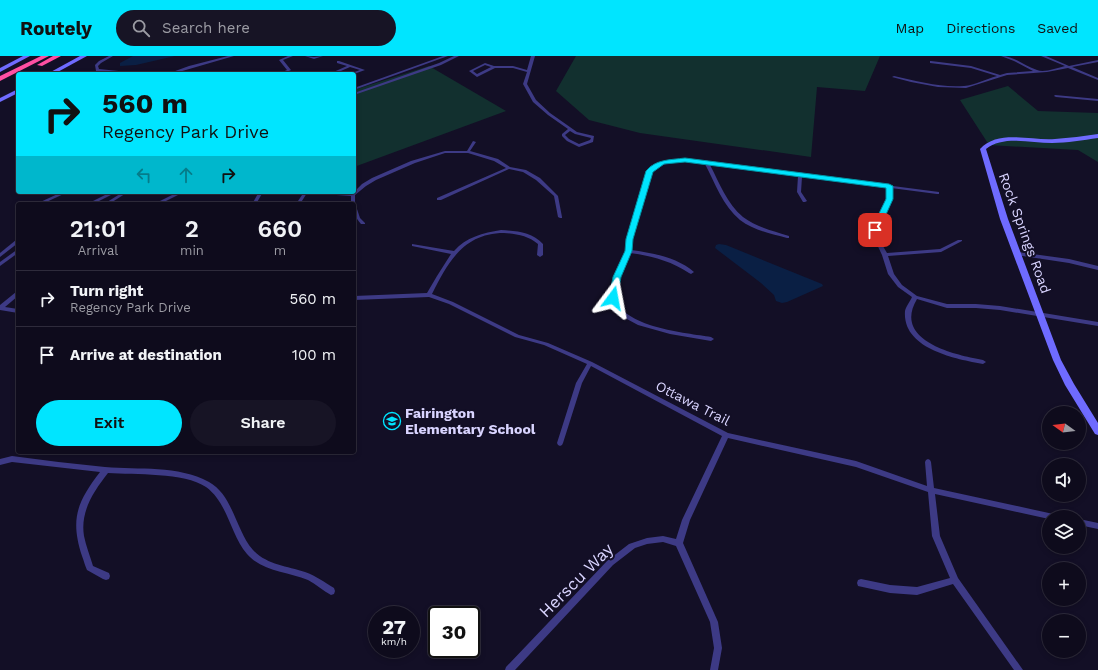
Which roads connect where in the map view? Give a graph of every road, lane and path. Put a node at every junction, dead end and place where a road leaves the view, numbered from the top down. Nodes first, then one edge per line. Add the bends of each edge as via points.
1 (27, 56) edge
2 (46, 56) edge
3 (58, 56) edge
4 (84, 56) edge
5 (111, 56) edge
6 (232, 56) edge
7 (291, 56) edge
8 (307, 56) edge
9 (321, 56) edge
10 (446, 56) edge
11 (457, 56) edge
12 (533, 56) edge
13 (1003, 56) edge
14 (1043, 56) edge
15 (1098, 61) edge
16 (338, 62) dead end
17 (931, 62) dead end
18 (350, 66) junction
19 (494, 67) junction
20 (1069, 67) junction
21 (0, 70) edge
22 (528, 71) junction
23 (26, 72) edge
24 (54, 72) edge
25 (118, 72) edge
26 (175, 72) edge
27 (285, 72) edge
28 (336, 72) edge
29 (356, 72) edge
30 (1036, 72) junction
31 (1000, 76) junction
32 (16, 77) edge
33 (894, 77) dead end
34 (0, 79) edge
35 (1098, 79) edge
36 (0, 85) edge
37 (356, 87) edge
38 (16, 92) edge
39 (356, 93) edge
40 (1056, 96) dead end
41 (0, 100) edge
42 (1098, 100) edge
43 (570, 129) junction
44 (1098, 136) edge
45 (474, 142) dead end
46 (468, 152) junction
47 (707, 163) junction
48 (509, 168) junction
49 (800, 175) junction
50 (889, 186) junction
51 (356, 192) edge
52 (937, 193) dead end
53 (61, 194) edge
54 (110, 194) edge
55 (123, 194) edge
56 (178, 194) edge
57 (338, 194) edge
58 (353, 195) joint
59 (439, 199) dead end
60 (805, 201) dead end
61 (43, 202) edge
62 (93, 202) edge
63 (109, 202) edge
64 (160, 202) edge
65 (354, 202) edge
66 (356, 212) edge
67 (560, 217) dead end
68 (363, 223) dead end
69 (787, 237) dead end
70 (960, 241) dead end
71 (16, 243) edge
72 (414, 245) dead end
73 (628, 251) junction
74 (16, 252) edge
75 (455, 253) junction
76 (1018, 254) junction
77 (0, 255) edge
78 (540, 255) dead end
79 (885, 255) junction
80 (0, 264) edge
81 (1098, 268) edge
82 (691, 272) dead end
83 (16, 295) edge
84 (429, 295) junction
85 (915, 297) junction
86 (356, 298) edge
87 (0, 308) edge
88 (16, 311) edge
89 (1040, 314) junction
90 (1098, 324) edge
91 (711, 339) dead end
92 (983, 362) dead end
93 (590, 363) junction
94 (1098, 430) edge
95 (726, 435) junction
96 (560, 443) dead end
97 (0, 462) edge
98 (928, 462) dead end
99 (106, 470) junction
100 (930, 490) junction
101 (1042, 514) edge
102 (1086, 523) edge
103 (1098, 526) edge
104 (679, 543) junction
105 (106, 576) dead end
106 (955, 580) junction
107 (861, 583) dead end
108 (330, 591) dead end
109 (509, 670) edge
110 (714, 670) edge
111 (1019, 670) edge

1 - 21 street
2 - 34 highway
3 - 23 highway
4 - 24 street
5 - 25 street via 96,66 98,70
6 - 26 street
7 - 27 street via 281,60 289,70
8 - 9 street
10 - 37 street
11 - 39 street
12 - 22 street
13 - 30 street
14 - 20 street
15 - 20 street
16 - 18 street
17 - 31 street via 971,67
18 - 28 street
18 - 29 street via 363,70
19 - 19 street via 478,76 471,71 485,64
19 - 22 street via 513,67
20 - 30 street
20 - 35 street
22 - 43 street via 525,84 534,101
30 - 31 street via 1016,72
31 - 33 street via 958,88
32 - 36 highway
38 - 41 street
40 - 42 street
43 - 43 street via 563,135 574,144 580,146 592,141 593,137
44 - 76 street, Rock Springs Road via 1053,141 1005,140 990,143 983,149 1004,219
45 - 46 street
46 - 48 street via 496,160
46 - 51 street via 445,152 413,162 374,179
47 - 49 street
47 - 69 street via 730,207 742,219
47 - 73 street via 671,160 654,166 650,171
48 - 59 street
48 - 67 street via 524,171 548,188 556,196
49 - 50 street
49 - 60 street via 799,192
50 - 52 street
50 - 79 street via 890,199 875,230 875,236
53 - 61 street
54 - 62 street
55 - 63 street
56 - 64 street
57 - 58 street
58 - 65 street
66 - 68 street
70 - 79 street via 941,250
71 - 77 street
72 - 75 street
73 - 82 street via 664,258 679,263
73 - 91 street via 617,277 613,298 619,311 631,320 651,327
74 - 80 street
75 - 78 street via 472,239 506,231 537,239 541,244
75 - 84 street
76 - 81 street
76 - 89 street, Rock Springs Road
79 - 85 street via 890,274
83 - 87 street
84 - 86 street, Ottawa Trail
84 - 93 street, Ottawa Trail via 451,303 517,336 546,344
85 - 89 street via 947,306 1000,308
85 - 92 street via 908,310 909,322 920,338 938,351
87 - 88 street
89 - 90 street
89 - 94 street, Rock Springs Road via 1057,360
93 - 95 street, Ottawa Trail
93 - 96 street via 579,383
95 - 100 street, Ottawa Trail via 856,464
95 - 104 street via 686,520
97 - 99 street via 12,459
98 - 100 street
99 - 105 street via 85,499 80,531 90,568
99 - 108 street via 174,474 199,480 214,488 251,554 267,566 313,579
100 - 101 street, Ottawa Trail
100 - 106 street via 936,536
102 - 103 street
104 - 109 street, Herscu Way via 663,539 632,546 610,563
104 - 110 street via 714,622 718,648
106 - 107 street via 917,591
106 - 111 street

